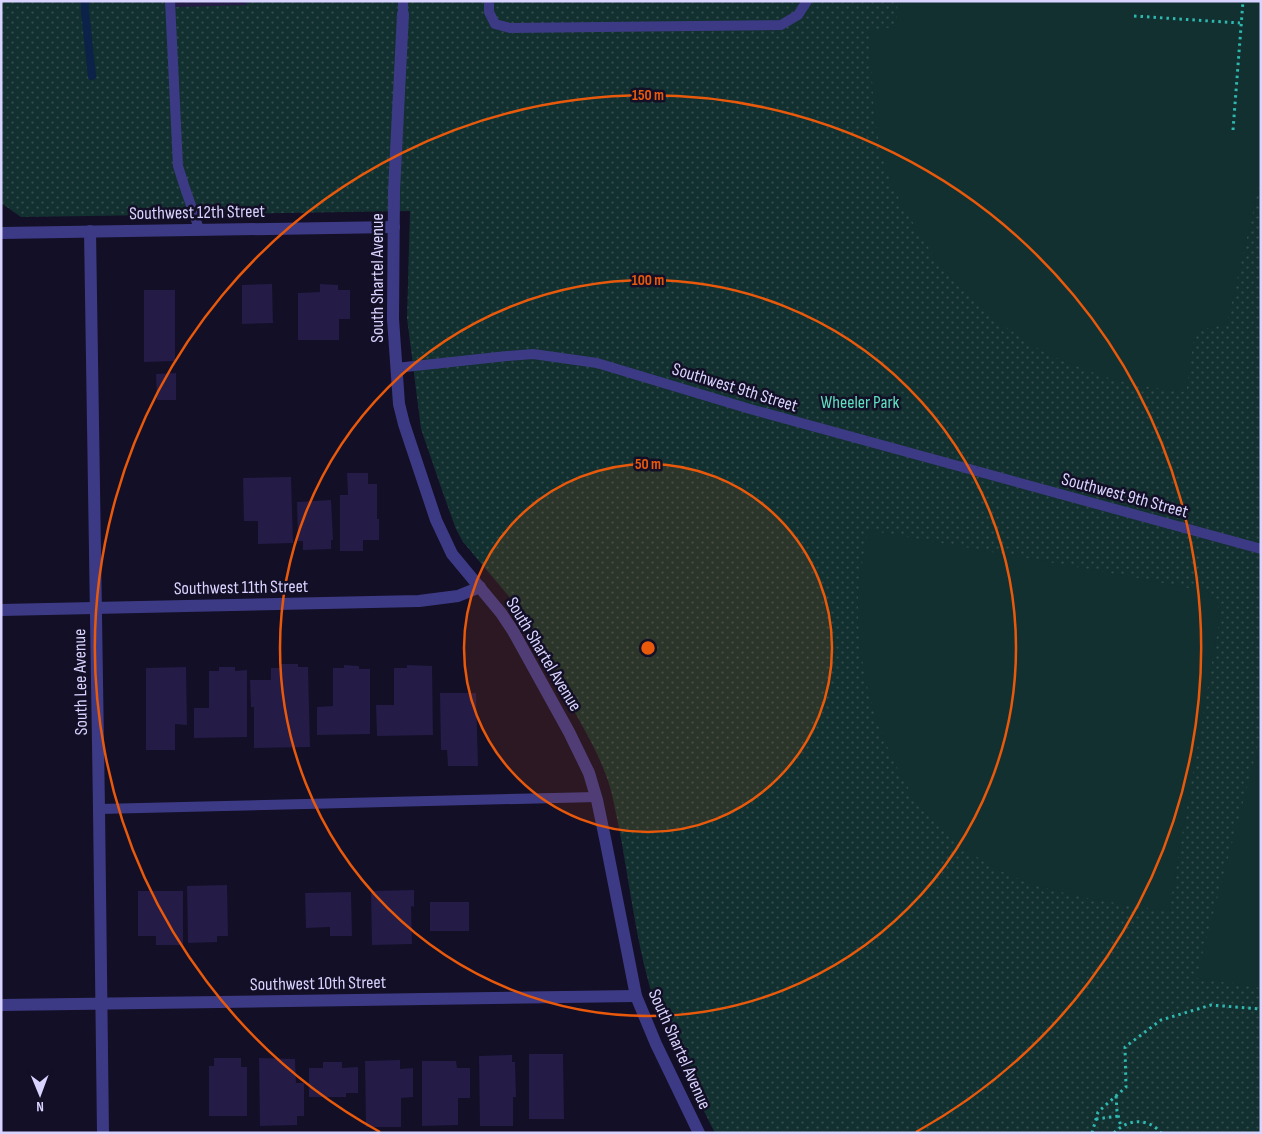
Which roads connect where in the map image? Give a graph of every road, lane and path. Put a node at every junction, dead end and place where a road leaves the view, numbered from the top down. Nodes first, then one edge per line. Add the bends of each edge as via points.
1 (170, 1) edge
2 (489, 1) edge
3 (807, 1) edge
4 (1243, 1) edge
5 (403, 7) edge
6 (1134, 16) dead end
7 (1240, 23) junction
8 (1233, 130) dead end
9 (394, 227) junction
10 (199, 229) junction
11 (90, 231) junction
12 (1, 233) edge
13 (396, 368) junction
14 (1261, 549) edge
15 (480, 587) junction
16 (96, 608) junction
17 (1, 610) edge
18 (596, 797) junction
19 (99, 810) junction
20 (636, 996) junction
21 (102, 1003) junction
22 (1, 1005) edge
23 (1261, 1008) edge
24 (1116, 1096) junction
25 (1119, 1116) junction
26 (1096, 1119) junction
27 (1121, 1127) junction
28 (102, 1133) edge
29 (699, 1133) edge
30 (1092, 1133) edge
31 (1114, 1133) edge
32 (1160, 1133) edge

1 - 10 lane via 178,166
2 - 3 lane via 489,12 496,24 510,28 781,25 798,15
4 - 7 path
5 - 9 street, South Shartel Avenue
6 - 7 path
7 - 8 path
9 - 10 street, Southwest 12th Street
9 - 13 street, South Shartel Avenue
10 - 11 street, Southwest 12th Street
11 - 12 street, Southwest 12th Street
11 - 16 street, South Lee Avenue
13 - 14 lane, Southwest 9th Street via 533,354 597,363 750,409
13 - 15 street, South Shartel Avenue via 403,417 436,520 452,554
15 - 16 street, Southwest 11th Street via 458,596 419,601
15 - 18 street, South Shartel Avenue via 513,631 565,723
16 - 17 street, Southwest 11th Street
16 - 19 street, South Lee Avenue
18 - 19 lane
18 - 20 street, South Shartel Avenue
19 - 21 street, South Lee Avenue
20 - 21 street, Southwest 10th Street
20 - 29 street, South Shartel Avenue
21 - 22 street, Southwest 10th Street
21 - 28 street, South Lee Avenue
23 - 24 path via 1211,1005 1161,1020 1125,1048 1126,1088
24 - 25 path
24 - 26 path via 1098,1112
25 - 26 path
25 - 27 path
26 - 30 path
27 - 31 path
27 - 32 path via 1139,1122 1150,1124

